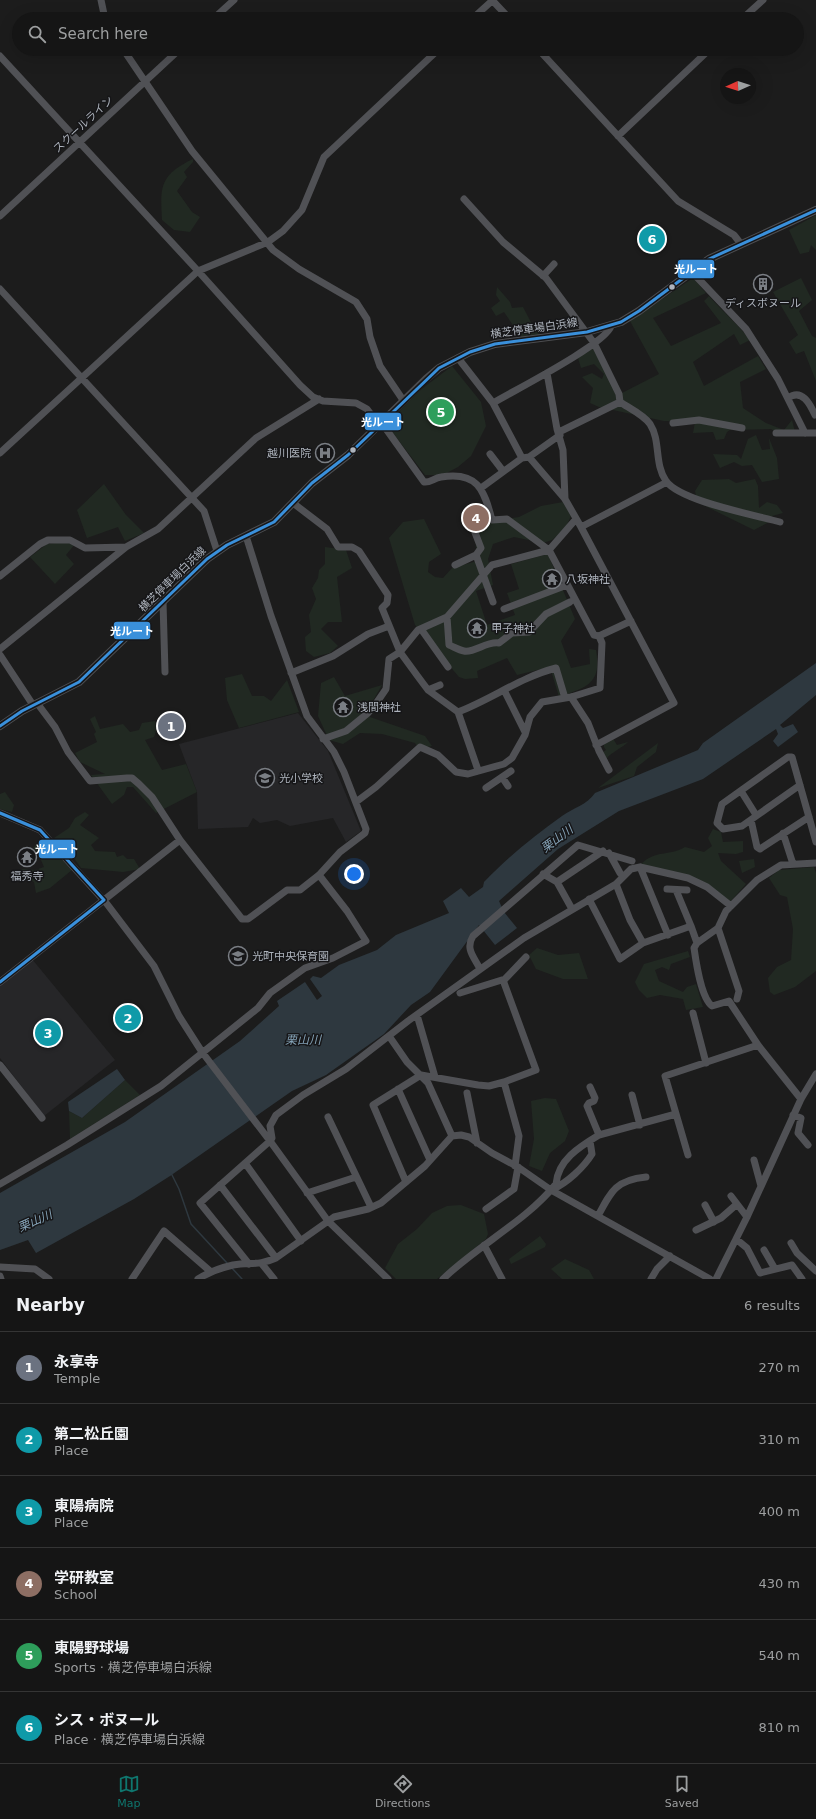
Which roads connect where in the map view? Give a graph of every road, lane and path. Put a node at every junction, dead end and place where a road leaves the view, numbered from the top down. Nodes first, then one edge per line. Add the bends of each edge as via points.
1 (101, 0) edge
2 (234, 0) edge
3 (493, 0) edge
4 (763, 0) edge
5 (104, 12) edge
6 (221, 12) edge
7 (480, 12) edge
8 (504, 12) edge
9 (750, 12) edge
10 (0, 56) edge
11 (128, 56) edge
12 (173, 56) edge
13 (432, 56) edge
14 (544, 56) edge
15 (703, 56) edge
16 (145, 82) junction
17 (618, 136) junction
18 (80, 142) junction
19 (464, 199) dead end
20 (816, 210) edge
21 (0, 216) edge
22 (268, 242) junction
23 (741, 244) junction
24 (554, 264) dead end
25 (198, 271) junction
26 (691, 271) junction
27 (543, 276) junction
28 (0, 289) edge
29 (611, 326) junction
30 (587, 332) junction
31 (594, 343) junction
32 (458, 358) junction
33 (547, 373) junction
34 (82, 379) junction
35 (788, 398) junction
36 (319, 399) junction
37 (403, 400) junction
38 (493, 402) junction
39 (620, 402) junction
40 (815, 415) edge
41 (380, 423) junction
42 (673, 423) dead end
43 (742, 428) dead end
44 (776, 433) dead end
45 (805, 433) junction
46 (816, 433) edge
47 (559, 434) junction
48 (0, 453) edge
49 (490, 454) dead end
50 (526, 457) junction
51 (502, 471) junction
52 (667, 482) junction
53 (481, 488) junction
54 (191, 497) junction
55 (565, 499) junction
56 (293, 503) junction
57 (576, 519) junction
58 (780, 522) dead end
59 (581, 527) junction
60 (474, 530) dead end
61 (246, 536) junction
62 (126, 546) junction
63 (549, 550) junction
64 (217, 551) junction
65 (476, 555) junction
66 (455, 565) dead end
67 (482, 575) junction
68 (0, 576) edge
69 (567, 585) junction
70 (164, 602) junction
71 (493, 602) dead end
72 (570, 602) dead end
73 (504, 609) dead end
74 (447, 617) junction
75 (631, 621) junction
76 (389, 626) junction
77 (421, 629) junction
78 (600, 636) junction
79 (0, 649) edge
80 (400, 652) junction
81 (0, 655) edge
82 (448, 666) dead end
83 (165, 672) dead end
84 (292, 673) junction
85 (440, 685) dead end
86 (428, 690) junction
87 (504, 690) junction
88 (568, 698) junction
89 (35, 704) junction
90 (458, 712) junction
91 (0, 726) edge
92 (526, 732) junction
93 (323, 739) junction
94 (596, 745) junction
95 (478, 770) junction
96 (609, 770) dead end
97 (511, 771) dead end
98 (502, 777) junction
99 (800, 785) junction
100 (508, 786) dead end
101 (486, 788) dead end
102 (741, 791) junction
103 (356, 802) junction
104 (0, 813) edge
105 (809, 817) junction
106 (754, 818) junction
107 (783, 834) junction
108 (180, 840) junction
109 (816, 842) edge
110 (606, 852) junction
111 (632, 861) dead end
112 (816, 863) edge
113 (793, 864) junction
114 (640, 867) junction
115 (620, 873) dead end
116 (543, 874) junction
117 (319, 875) junction
118 (557, 882) junction
119 (616, 884) junction
120 (667, 889) dead end
121 (676, 890) junction
122 (687, 890) dead end
123 (589, 899) junction
124 (104, 900) junction
125 (731, 906) junction
126 (572, 909) junction
127 (691, 926) junction
128 (718, 928) junction
129 (668, 935) junction
130 (643, 943) junction
131 (697, 943) junction
132 (526, 957) dead end
133 (480, 969) junction
134 (503, 980) junction
135 (0, 982) edge
136 (460, 993) dead end
137 (736, 999) dead end
138 (693, 1013) dead end
139 (416, 1015) junction
140 (389, 1036) junction
141 (758, 1045) junction
142 (202, 1052) junction
143 (706, 1063) junction
144 (0, 1065) edge
145 (816, 1074) edge
146 (421, 1075) junction
147 (436, 1077) junction
148 (504, 1082) junction
149 (590, 1087) dead end
150 (398, 1089) junction
151 (467, 1094) dead end
152 (632, 1095) dead end
153 (801, 1099) junction
154 (676, 1114) junction
155 (793, 1115) junction
156 (328, 1117) dead end
157 (42, 1118) dead end
158 (640, 1125) junction
159 (598, 1135) junction
160 (452, 1136) junction
161 (270, 1141) junction
162 (590, 1141) junction
163 (477, 1143) junction
164 (808, 1145) dead end
165 (688, 1155) dead end
166 (430, 1160) junction
167 (754, 1160) dead end
168 (245, 1163) junction
169 (516, 1167) junction
170 (356, 1177) junction
171 (646, 1177) dead end
172 (406, 1182) junction
173 (0, 1184) edge
174 (220, 1185) junction
175 (761, 1186) junction
176 (551, 1190) junction
177 (307, 1192) junction
178 (731, 1196) dead end
179 (737, 1204) junction
180 (705, 1205) dead end
181 (371, 1207) junction
182 (486, 1209) dead end
183 (598, 1216) junction
184 (747, 1217) junction
185 (328, 1221) junction
186 (714, 1222) junction
187 (696, 1230) dead end
188 (736, 1240) junction
189 (301, 1241) junction
190 (791, 1244) dead end
191 (484, 1245) junction
192 (764, 1250) dead end
193 (670, 1256) junction
194 (276, 1258) junction
195 (249, 1264) junction
196 (262, 1264) junction
197 (0, 1267) edge
198 (775, 1269) junction
199 (816, 1270) edge
200 (211, 1272) junction
201 (49, 1279) edge
202 (132, 1279) edge
203 (198, 1279) edge
204 (274, 1279) edge
205 (388, 1279) edge
206 (443, 1279) edge
207 (502, 1279) edge
208 (652, 1279) edge
209 (710, 1279) edge
210 (716, 1279) edge
211 (802, 1279) edge

1 - 5 street
2 - 6 street
3 - 7 street
3 - 8 street
4 - 9 street
10 - 18 street
11 - 16 street
12 - 16 street, スクールライン
13 - 22 street via 324,157 302,210 283,231
14 - 17 street
15 - 17 street
16 - 18 street, スクールライン
16 - 22 street via 192,151
17 - 23 street via 678,201 734,235
18 - 21 street, スクールライン
18 - 25 street
19 - 27 street via 503,242
20 - 23 main road, 横芝停車場白浜線
22 - 25 street
22 - 37 street via 273,250 299,269 356,302 367,319 380,366
23 - 26 main road, 横芝停車場白浜線 via 709,259
24 - 27 street
25 - 34 street
25 - 36 street via 300,385
26 - 29 main road, 横芝停車場白浜線 via 639,311
26 - 35 street via 746,329
27 - 30 street
28 - 34 street
29 - 30 main road, 横芝停車場白浜線
29 - 31 street via 607,333
30 - 31 street
30 - 32 main road, 横芝停車場白浜線 via 495,344
31 - 33 street
31 - 39 street via 619,394
32 - 37 main road, 横芝停車場白浜線 via 439,368
32 - 38 street
33 - 38 street
33 - 47 street
34 - 48 street
34 - 54 street
35 - 40 street via 803,396
35 - 45 street
36 - 41 street via 356,403 367,409
36 - 54 street via 256,438
37 - 41 main road, 横芝停車場白浜線
38 - 50 street
39 - 47 street
39 - 52 street via 649,422 657,438 660,468
41 - 53 street via 424,482 458,476 469,478
41 - 56 main road, 横芝停車場白浜線
42 - 43 street via 699,420
44 - 45 street
45 - 46 street
47 - 50 street
47 - 55 street via 564,450
49 - 51 street
50 - 51 street
50 - 55 street
51 - 53 street
52 - 58 street via 682,494 692,498
52 - 59 street
53 - 63 street via 488,502 492,520 508,519
54 - 62 street via 158,529
54 - 64 street via 204,512
55 - 57 street
56 - 61 main road, 横芝停車場白浜線 via 274,522
56 - 76 street via 327,529 338,547 359,550 388,595 387,603 382,608
57 - 59 street
57 - 63 street
59 - 75 street
60 - 65 street via 481,548
61 - 64 main road, 横芝停車場白浜線
61 - 84 street
62 - 68 street via 85,548 70,540 48,540
62 - 79 street
63 - 67 street via 492,565
63 - 69 street
64 - 70 main road, 横芝停車場白浜線
65 - 66 street
65 - 67 street
67 - 71 street
67 - 74 street
69 - 73 street
69 - 78 street via 594,635
70 - 83 street
70 - 89 main road, 横芝停車場白浜線 via 79,682
72 - 74 street via 546,614 529,632 512,633 499,643 491,642 465,652 449,644
74 - 77 street
75 - 78 street
75 - 94 street via 674,703
76 - 80 street
76 - 84 street via 368,634 333,656
77 - 80 street
77 - 82 street
78 - 88 street via 600,688
80 - 86 street
80 - 93 street via 389,659 386,689 368,714 346,731
81 - 89 street
84 - 93 street via 307,716
85 - 86 street
86 - 90 street
87 - 88 street via 536,673 556,668
87 - 90 street
87 - 92 street
88 - 92 street via 542,702 530,717
88 - 94 street via 588,723
89 - 91 main road, 横芝停車場白浜線
89 - 108 street via 55,727 68,752 90,781 132,778 152,797
90 - 95 street
92 - 95 street via 512,758 504,764
93 - 103 street via 334,752
94 - 96 street
95 - 103 street via 468,774 456,772 438,755 420,747
97 - 98 street
98 - 100 street
98 - 101 street
99 - 102 street via 792,757 788,757
99 - 105 street
99 - 106 street
102 - 106 street
102 - 106 street via 722,804 717,823 723,829 742,826
103 - 117 street via 365,833 340,852
104 - 124 street via 40,830
105 - 107 street
105 - 109 street
106 - 107 street via 757,847 760,849
107 - 113 street
108 - 117 street via 242,919 248,919 287,890 300,890
108 - 124 street
110 - 111 street
110 - 115 street
110 - 116 street via 578,845
110 - 118 street
112 - 113 street
113 - 125 street via 781,865 756,880
114 - 119 street via 631,869
114 - 125 street via 688,878 707,887
114 - 129 street
116 - 118 street
116 - 133 street via 473,936 469,948
117 - 142 street via 366,941 333,958 305,968 270,993 258,1008
118 - 126 street
119 - 123 street
119 - 130 street via 630,920
120 - 121 street
121 - 122 street
121 - 127 street
123 - 126 street
123 - 130 street via 620,959
124 - 135 street
124 - 142 street via 154,966 179,1016
125 - 128 street
126 - 133 street
127 - 129 street
127 - 131 street
128 - 131 street
128 - 137 street via 738,990
129 - 130 street
131 - 141 street via 694,948 695,957 709,1004 712,1006 729,1001
132 - 134 street
133 - 139 street
134 - 136 street
134 - 148 street via 536,1070
138 - 143 street
139 - 140 street
139 - 147 street
140 - 146 street via 407,1062
140 - 161 street via 346,1069 276,1115 270,1126
141 - 143 street
141 - 153 street
142 - 161 street
142 - 173 street via 161,1086
143 - 154 street via 665,1076
144 - 157 street
145 - 153 street
146 - 147 street
146 - 150 street
146 - 160 street via 428,1083
147 - 148 street via 489,1086
148 - 169 street via 519,1136
149 - 159 street via 595,1098 587,1106
150 - 166 street
150 - 172 street via 373,1105
151 - 163 street
152 - 158 street
153 - 155 street
154 - 158 street
154 - 165 street
155 - 164 street via 801,1118 798,1133
155 - 175 street
156 - 170 street
158 - 159 street
159 - 162 street
160 - 163 street via 469,1137
160 - 166 street
161 - 168 street
161 - 177 street
162 - 176 street via 573,1152 561,1165 556,1184
162 - 176 street via 592,1154 587,1162 560,1186
163 - 169 street
166 - 172 street
167 - 175 street
168 - 174 street
168 - 189 street
169 - 176 street
169 - 182 street via 514,1189
170 - 177 street
170 - 181 street
171 - 183 street via 629,1179 619,1184 609,1195
172 - 181 street via 381,1203
174 - 194 street
174 - 195 street via 200,1203
175 - 184 street
176 - 183 street
176 - 191 street
177 - 185 street
178 - 179 street
179 - 184 street
179 - 186 street
180 - 186 street
181 - 185 street
183 - 193 street
184 - 188 street
185 - 189 street
185 - 205 street
186 - 187 street
188 - 198 street via 747,1248 760,1273
188 - 210 street
189 - 194 street
190 - 199 street
191 - 206 street via 460,1262
191 - 207 street
192 - 198 street
193 - 208 street via 657,1269
193 - 209 street
194 - 196 street
195 - 196 street
195 - 200 street via 234,1265
196 - 204 street
197 - 201 street via 35,1269
198 - 211 street via 792,1264
200 - 202 street via 164,1231
200 - 203 street

